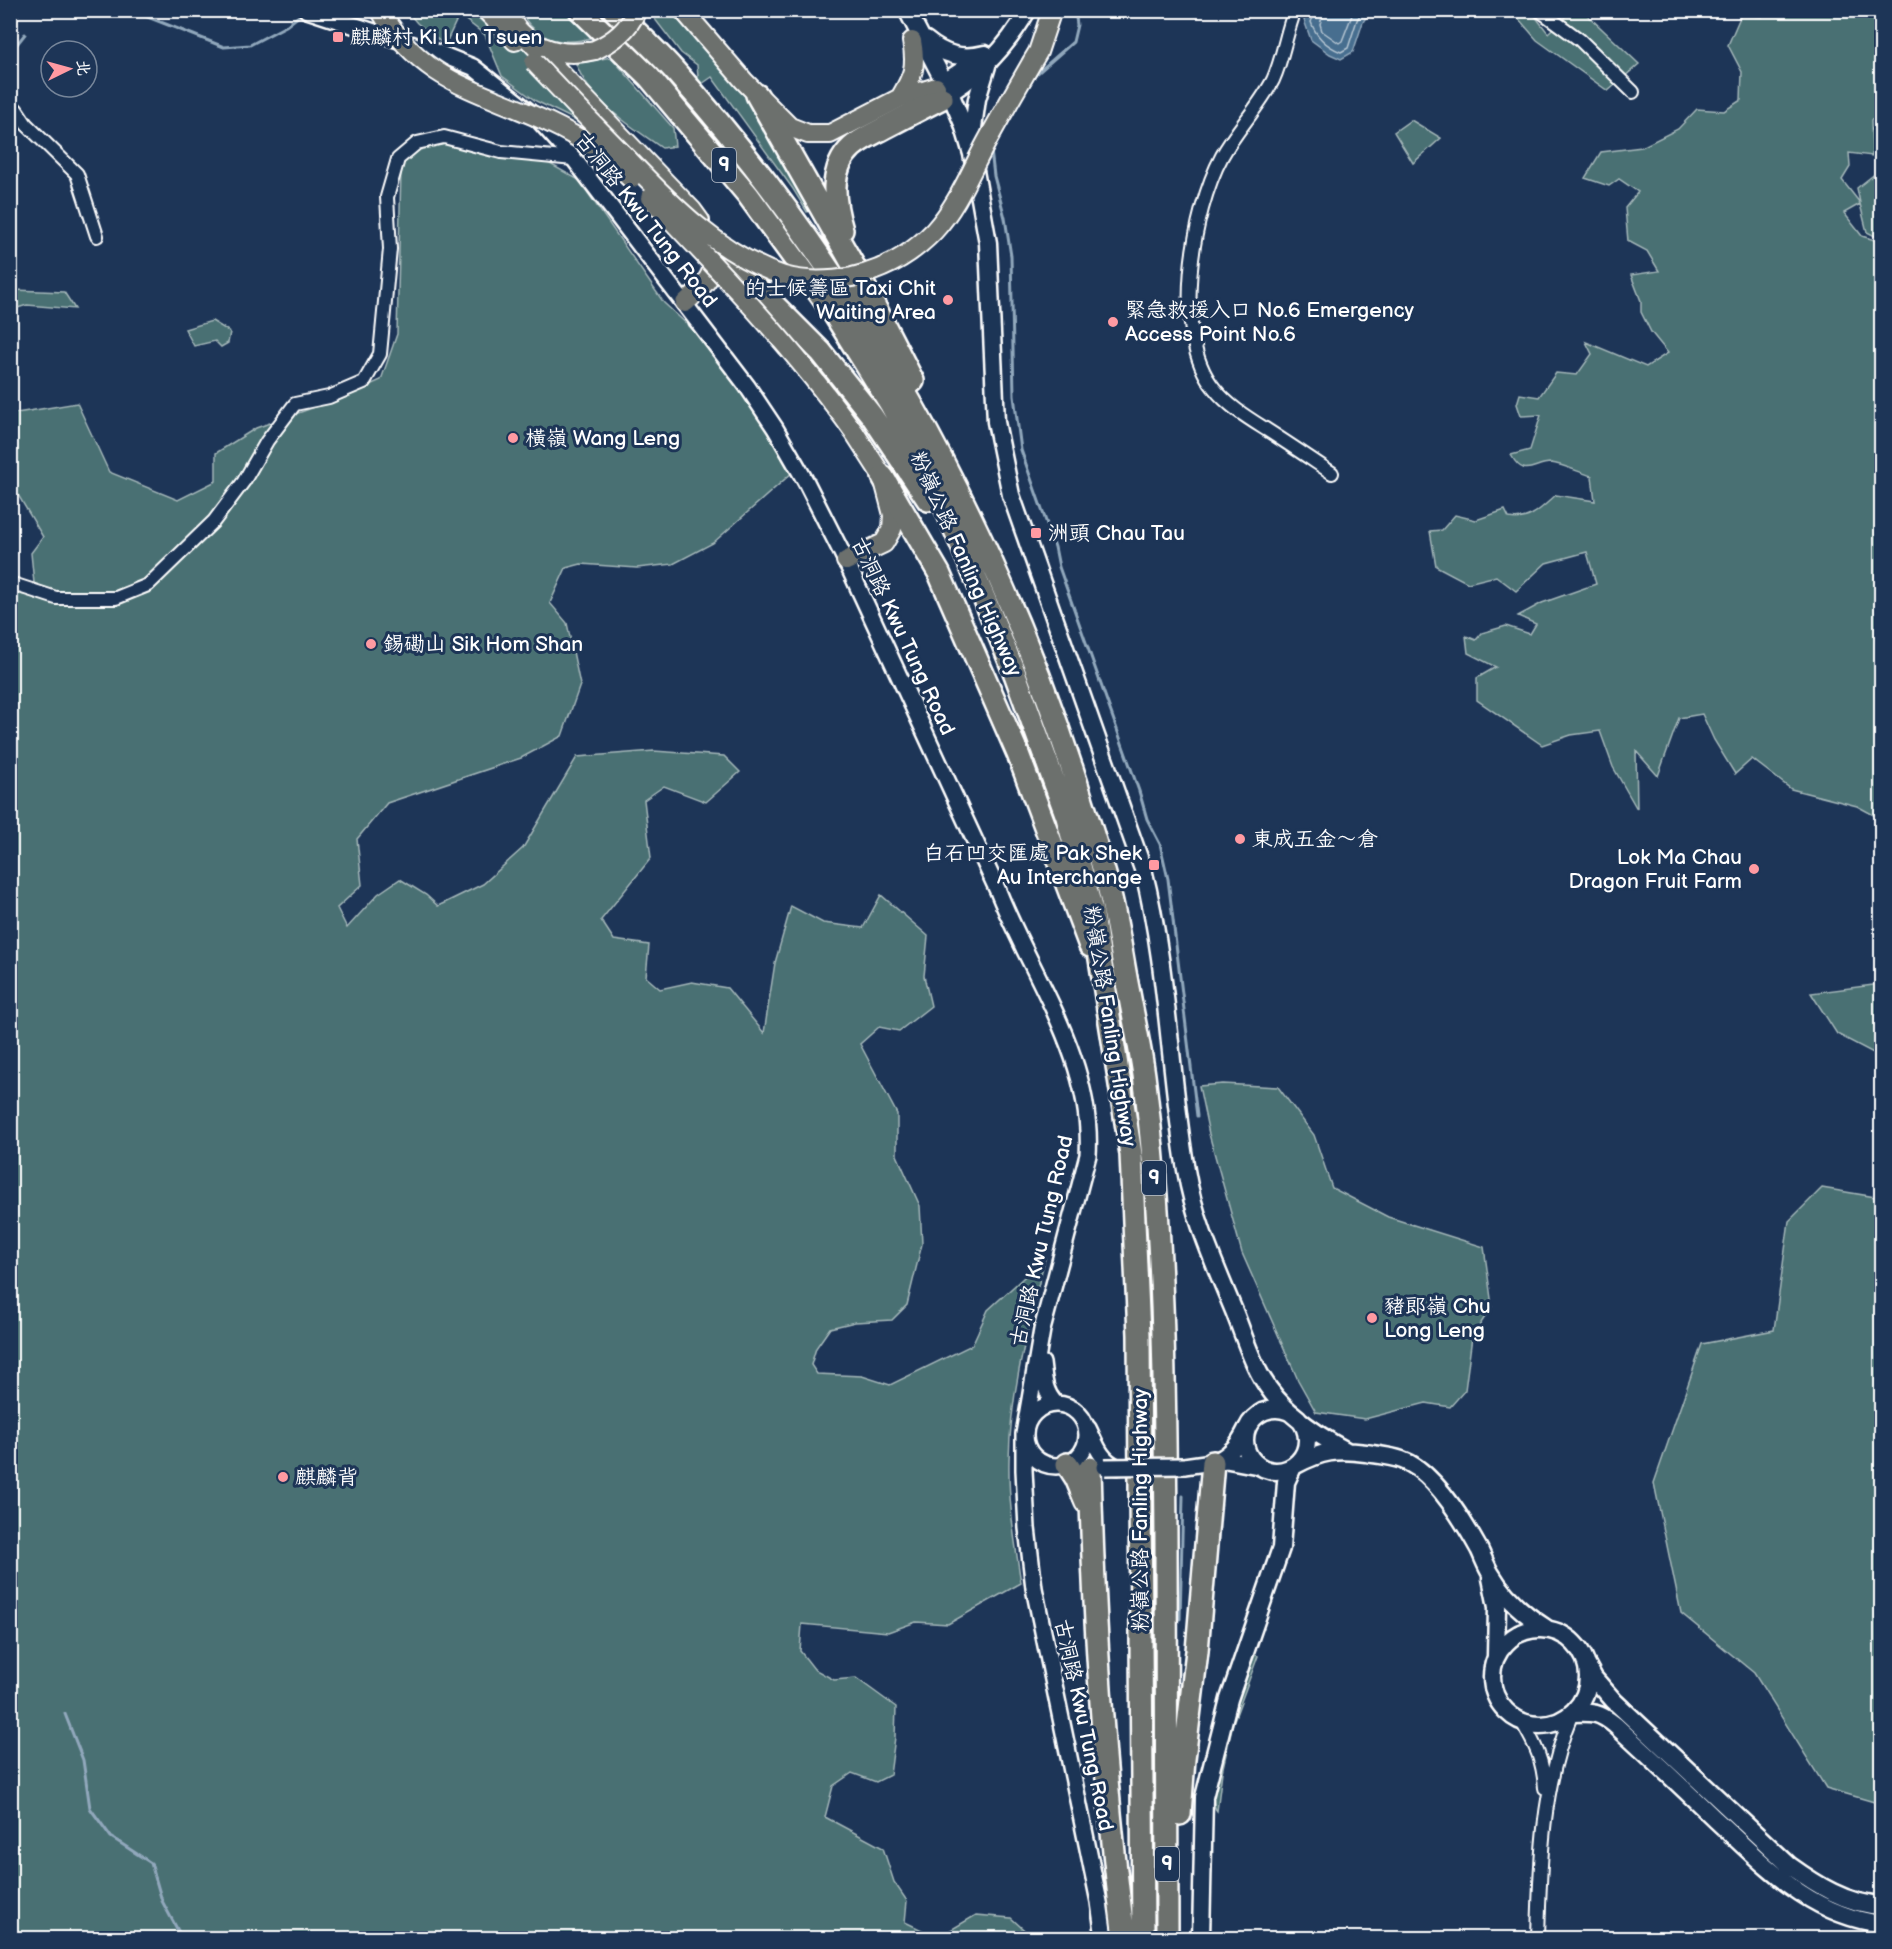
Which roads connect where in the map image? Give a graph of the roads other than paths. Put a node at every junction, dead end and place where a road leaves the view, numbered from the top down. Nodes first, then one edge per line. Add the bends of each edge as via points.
1 (307, 10) edge
2 (380, 10) edge
3 (486, 10) edge
4 (493, 10) edge
5 (506, 10) edge
6 (580, 10) edge
7 (614, 10) edge
8 (637, 10) edge
9 (683, 10) edge
10 (895, 10) edge
11 (907, 10) edge
12 (1052, 10) edge
13 (1295, 10) edge
14 (1539, 10) edge
15 (1025, 16) edge
16 (522, 33) junction
17 (917, 38) junction
18 (986, 60) junction
19 (943, 90) junction
20 (1633, 92) dead end
21 (757, 94) junction
22 (900, 98) junction
23 (16, 109) dead end
24 (972, 154) junction
25 (574, 159) junction
26 (978, 184) junction
27 (709, 235) junction
28 (98, 236) dead end
29 (856, 270) junction
30 (685, 303) junction
31 (1332, 473) dead end
32 (884, 477) junction
33 (846, 561) junction
34 (974, 574) junction
35 (10, 583) edge
36 (1003, 587) junction
37 (1104, 980) junction
38 (1042, 1330) junction
39 (1262, 1378) junction
40 (1055, 1403) junction
41 (1290, 1412) junction
42 (1085, 1423) junction
43 (1251, 1423) junction
44 (1024, 1434) junction
45 (1347, 1451) junction
46 (1213, 1462) junction
47 (1046, 1464) junction
48 (1091, 1465) junction
49 (1294, 1466) junction
50 (1262, 1468) junction
51 (1024, 1477) junction
52 (1284, 1505) junction
53 (1491, 1574) junction
54 (1546, 1628) junction
55 (1496, 1656) junction
56 (1587, 1665) junction
57 (1572, 1713) junction
58 (1522, 1722) junction
59 (1546, 1801) junction
60 (1881, 1906) edge
61 (1881, 1924) edge
62 (1104, 1938) edge
63 (1124, 1938) edge
64 (1143, 1938) edge
65 (1167, 1938) edge
66 (1173, 1938) edge
67 (1201, 1938) edge
68 (1538, 1938) edge

1 - 25 street, 古洞路 Kwu Tung Road via 473,67 537,118
2 - 32 main road, bridge via 401,41 428,67 478,94 557,126 612,162 763,318 807,369
3 - 12 main road, bridge via 666,198 699,227 761,267 787,277 819,280 870,273 894,263 935,230 962,193 1038,52
4 - 16 main road
5 - 16 main road
6 - 34 highway, 粉嶺公路 Fanling Highway / 9 via 686,118 803,267 903,425
7 - 36 highway, 粉嶺公路 Fanling Highway / 9 via 672,67 737,146 849,300 956,488
8 - 16 main road, bridge via 621,33 595,50 564,53 540,47
9 - 21 main road
10 - 17 main road
11 - 17 main road
13 - 31 street via 1272,81 1229,143 1209,185 1193,244 1192,325 1201,365 1220,395
14 - 20 street via 1580,40
15 - 18 street
16 - 27 main road via 692,210
17 - 18 main road via 948,54
17 - 19 main road
17 - 22 main road via 913,74
18 - 19 street
18 - 24 main road via 977,99
19 - 22 main road
19 - 24 main road via 963,123
19 - 26 main road
19 - 29 highway via 859,142 842,160 834,184 836,202
21 - 22 main road via 790,127 817,135 830,134
21 - 29 highway
23 - 28 street via 77,174
24 - 26 main road
25 - 30 street, 古洞路 Kwu Tung Road
25 - 35 street via 501,152 444,137 417,143 398,159 387,198 390,249 380,354 364,382 329,397 295,404 214,521 148,585 116,598 56,598
26 - 39 main road via 991,282 996,422 1011,495 1143,869 1157,930 1186,1172 1210,1255
27 - 30 main road via 715,261 712,274
27 - 34 highway via 821,352 872,416
29 - 36 highway via 956,468
30 - 33 street, 古洞路 Kwu Tung Road via 775,428
32 - 33 main road via 893,515 892,529 884,543
32 - 37 highway via 939,573 1026,775
33 - 38 street, 古洞路 Kwu Tung Road via 1066,1038 1082,1087 1088,1155
34 - 37 highway, 粉嶺公路 Fanling Highway / 9 via 1016,674 1067,817 1090,900
36 - 65 highway, 粉嶺公路 Fanling Highway / 9 via 1063,740 1108,887 1143,1071 1160,1253 1166,1393
37 - 64 highway, 粉嶺公路 Fanling Highway / 9 via 1131,1154 1135,1233
38 - 40 street via 1044,1386
38 - 44 street, 古洞路 Kwu Tung Road
39 - 41 main road
39 - 43 main road via 1261,1406
40 - 42 street via 1073,1408
40 - 44 street via 1045,1405 1030,1417
41 - 43 main road via 1269,1409
41 - 45 main road
41 - 49 main road via 1298,1418 1307,1437 1303,1457
42 - 48 street via 1088,1432 1083,1451
42 - 48 street via 1107,1462
43 - 46 street via 1239,1443
43 - 50 main road via 1244,1439 1246,1450
44 - 47 street via 1031,1454
44 - 51 street, 古洞路 Kwu Tung Road
45 - 49 main road via 1323,1453
45 - 53 main road via 1403,1460 1419,1470 1469,1531
46 - 48 street, bridge via 1184,1466
46 - 50 street via 1235,1460
46 - 66 highway via 1181,1792
47 - 48 street
47 - 51 street
48 - 51 street
48 - 63 highway via 1096,1631
49 - 50 main road via 1277,1472
49 - 52 main road via 1286,1482
50 - 52 main road via 1279,1481
51 - 62 street, 古洞路 Kwu Tung Road via 1034,1588
52 - 67 main road via 1281,1548 1221,1726 1204,1797
53 - 54 main road via 1518,1608
53 - 55 main road via 1497,1607
54 - 55 main road via 1534,1628 1512,1637
54 - 56 main road via 1567,1636
55 - 58 main road via 1492,1669 1494,1690 1507,1712
56 - 57 main road via 1586,1691
56 - 60 main road via 1614,1701 1789,1865 1835,1894
57 - 58 main road via 1547,1725
57 - 59 street via 1555,1759
57 - 61 main road via 1603,1715 1767,1867 1806,1898 1844,1916
58 - 59 street via 1543,1766
59 - 68 street

